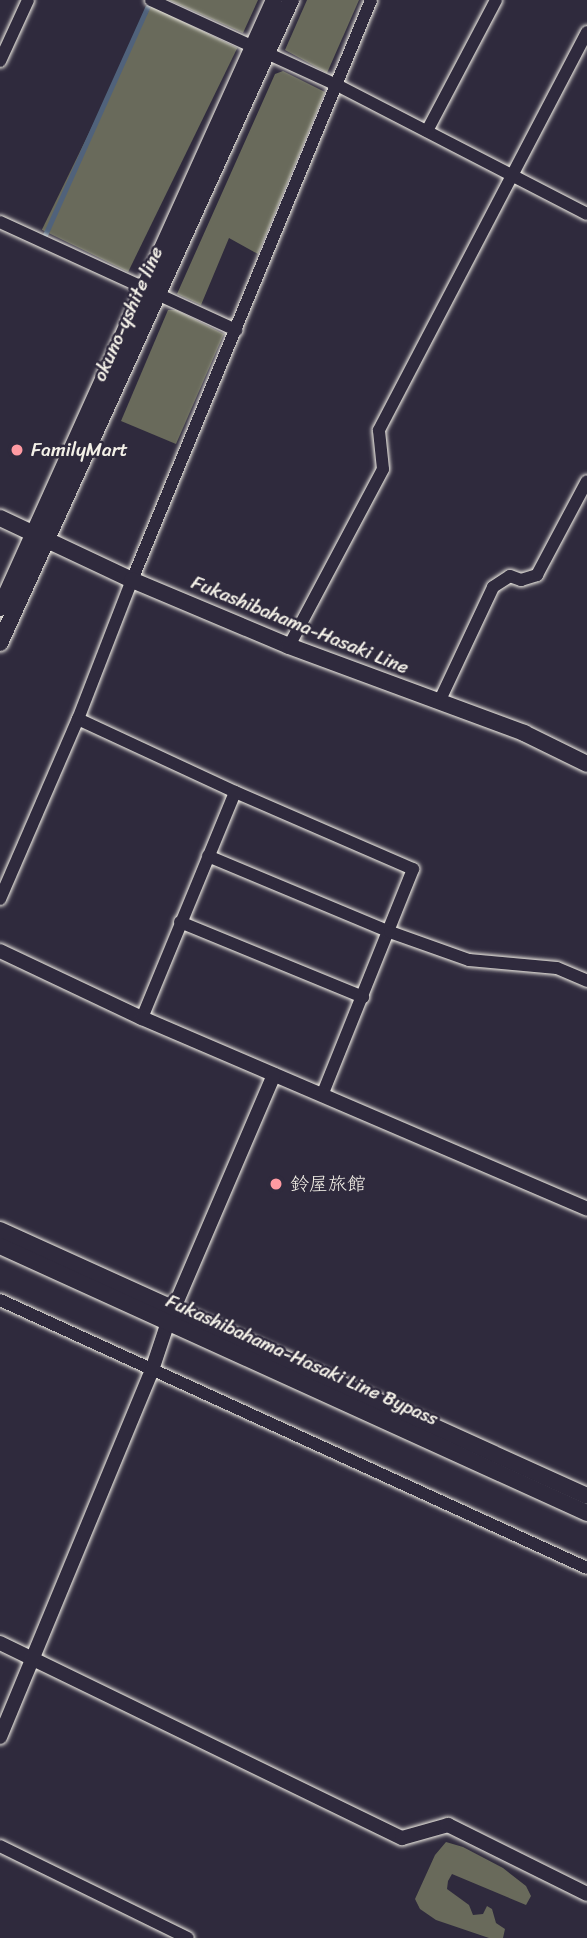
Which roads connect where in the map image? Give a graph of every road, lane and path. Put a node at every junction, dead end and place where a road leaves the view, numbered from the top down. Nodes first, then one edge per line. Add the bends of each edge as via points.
1 (28, 0) edge
2 (151, 0) edge
3 (274, 0) edge
4 (291, 0) edge
5 (371, 0) edge
6 (496, 0) edge
7 (587, 32) edge
8 (261, 49) junction
9 (0, 61) edge
10 (337, 85) junction
11 (427, 131) junction
12 (514, 175) junction
13 (587, 214) edge
14 (0, 222) edge
15 (152, 293) junction
16 (236, 330) junction
17 (587, 481) edge
18 (0, 518) edge
19 (41, 537) junction
20 (132, 580) junction
21 (0, 608) edge
22 (0, 643) edge
23 (289, 646) junction
24 (439, 702) junction
25 (78, 719) junction
26 (587, 764) edge
27 (235, 792) junction
28 (208, 856) junction
29 (0, 899) edge
30 (180, 922) junction
31 (390, 932) junction
32 (0, 951) edge
33 (587, 981) edge
34 (363, 997) junction
35 (142, 1018) junction
36 (274, 1075) junction
37 (323, 1093) junction
38 (587, 1209) edge
39 (0, 1230) edge
40 (0, 1246) edge
41 (0, 1300) edge
42 (171, 1316) junction
43 (152, 1370) junction
44 (587, 1496) edge
45 (587, 1513) edge
46 (587, 1568) edge
47 (0, 1643) edge
48 (34, 1658) junction
49 (0, 1737) edge
50 (0, 1846) edge
51 (587, 1894) edge
52 (188, 1938) edge

1 - 9 street
2 - 8 street
3 - 8 main road, okuno-yshite line
4 - 8 main road, okuno-yshite line
5 - 10 street
6 - 11 street
7 - 12 street
8 - 10 street
8 - 15 main road, okuno-yshite line
10 - 11 street
10 - 16 street
11 - 12 street
12 - 13 street
12 - 23 street via 379,430 383,469
14 - 15 street
15 - 16 street
15 - 19 main road, okuno-yshite line
16 - 20 street
17 - 24 street via 537,575 521,580 510,576 493,587
18 - 19 main road, Fukashibahama-Hasaki Line
19 - 20 main road, Fukashibahama-Hasaki Line
19 - 21 main road, okuno-yshite line
19 - 22 main road, okuno-yshite line
20 - 23 main road, Fukashibahama-Hasaki Line
20 - 25 street
23 - 24 main road, Fukashibahama-Hasaki Line
24 - 26 main road, Fukashibahama-Hasaki Line via 524,733
25 - 27 street
25 - 29 street
27 - 28 street
27 - 31 street via 414,869
28 - 30 street
28 - 31 street
30 - 34 street
30 - 35 street
31 - 33 street via 470,960 557,968
31 - 34 street
32 - 35 street
34 - 37 street
35 - 36 street
36 - 37 street
36 - 42 street
37 - 38 street
39 - 42 main road, Fukashibahama-Hasaki Line Bypass
40 - 42 main road, Fukashibahama-Hasaki Line Bypass
41 - 43 street
42 - 43 street
42 - 44 main road, Fukashibahama-Hasaki Line Bypass
42 - 45 main road, Fukashibahama-Hasaki Line Bypass
43 - 46 street
43 - 48 street
47 - 48 street
48 - 49 street
48 - 51 street via 402,1838 448,1825
50 - 52 street

